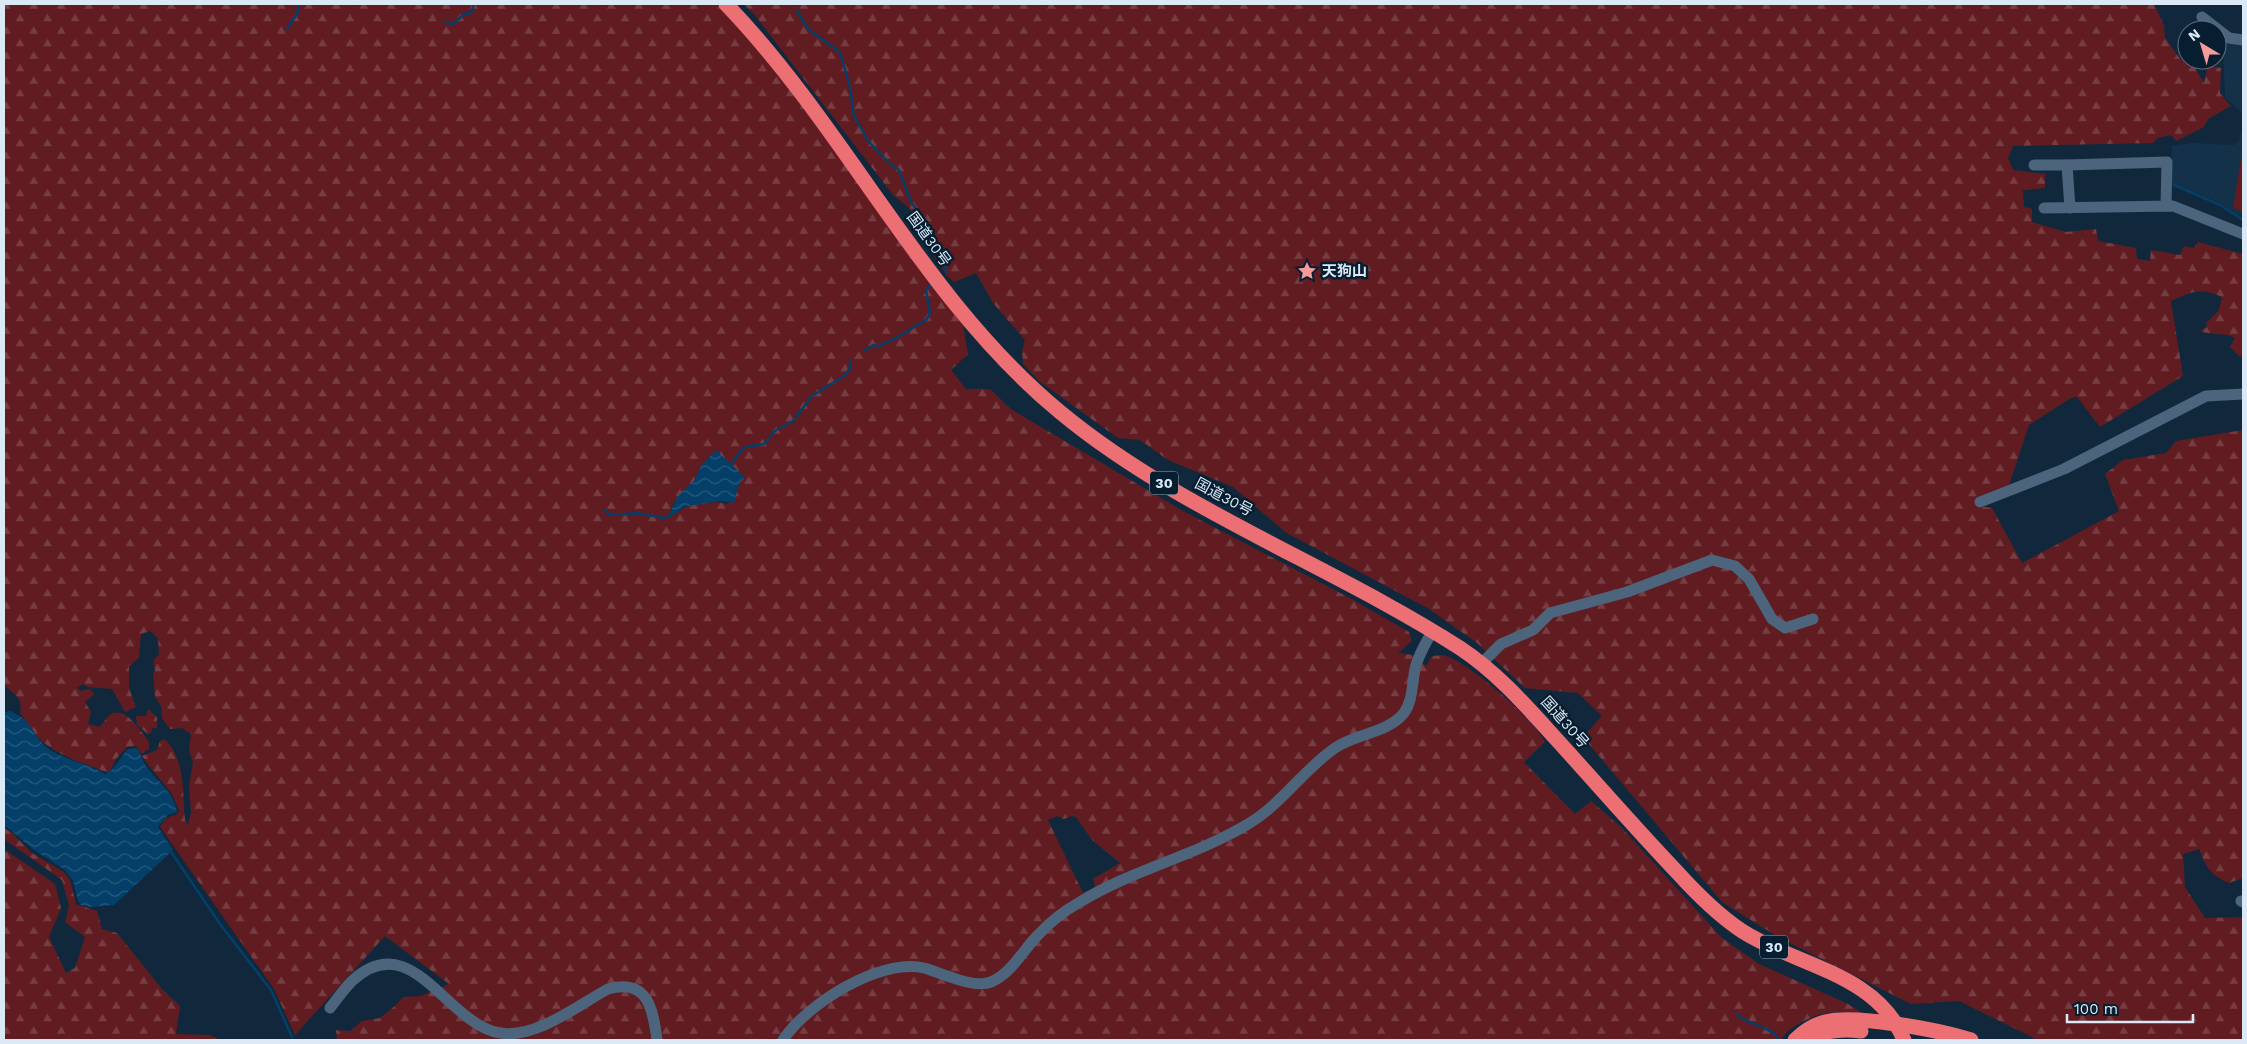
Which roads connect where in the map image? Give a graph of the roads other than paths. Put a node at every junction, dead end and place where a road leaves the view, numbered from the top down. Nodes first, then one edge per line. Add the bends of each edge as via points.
1 (726, 4) edge
2 (2202, 18) dead end
3 (2243, 40) edge
4 (2034, 165) dead end
5 (2067, 165) junction
6 (2166, 206) junction
7 (2044, 208) dead end
8 (2070, 208) junction
9 (2243, 234) edge
10 (2243, 394) edge
11 (1980, 502) dead end
12 (1813, 619) dead end
13 (1432, 632) junction
14 (1482, 664) junction
15 (330, 1008) dead end
16 (1876, 1008) junction
17 (1806, 1037) edge
18 (657, 1040) edge
19 (783, 1040) edge
20 (1893, 1040) edge
21 (1904, 1040) edge
22 (1939, 1040) edge
23 (1971, 1040) edge

1 - 13 highway, 国道30号 / 30 via 778,62 941,287 974,328 1029,386 1085,432 1154,478
2 - 3 street via 2229,38
4 - 5 street
5 - 6 street via 2167,162
5 - 8 street
6 - 8 street
6 - 9 street
7 - 8 street
10 - 11 street via 2206,396 2064,469
12 - 14 street via 1785,628 1772,619 1749,579 1735,566 1712,560 1627,592 1550,613 1533,630 1501,644
13 - 14 highway, 国道30号 / 30
13 - 19 street via 1418,660 1403,714 1387,725 1335,748 1286,795 1249,824 1079,902 1049,924 1006,971 990,982 975,983 916,967 886,969 817,1006 798,1021
14 - 16 highway, 国道30号 / 30 via 1521,700 1680,875 1702,904 1735,936
15 - 18 street via 351,982 373,967 398,966 410,969 431,983 475,1024 501,1033 515,1033 542,1026 601,992 619,986 637,990 648,1000 654,1014
16 - 20 highway, 国道30号 / 30
16 - 21 highway, 国道30号 / 30 via 1896,1024
17 - 22 highway via 1846,1030
17 - 23 highway via 1824,1022 1848,1020 1917,1028

